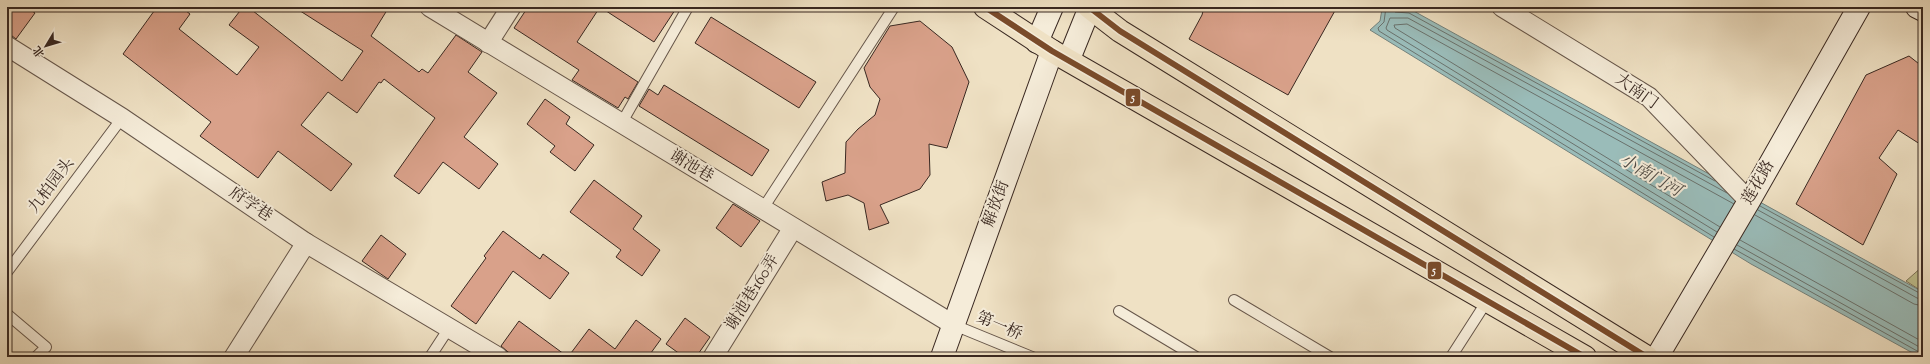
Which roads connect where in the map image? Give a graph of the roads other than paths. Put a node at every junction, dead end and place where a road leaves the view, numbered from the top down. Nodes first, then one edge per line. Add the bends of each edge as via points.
1 (430, 7) edge
2 (510, 7) edge
3 (688, 7) edge
4 (894, 7) edge
5 (985, 7) edge
6 (1052, 7) edge
7 (1089, 7) edge
8 (1502, 7) edge
9 (1859, 7) edge
10 (1917, 7) edge
11 (1923, 10) edge
12 (488, 43) junction
13 (7, 46) edge
14 (1053, 50) junction
15 (122, 118) junction
16 (621, 124) junction
17 (1749, 202) junction
18 (762, 210) junction
19 (793, 228) junction
20 (306, 243) junction
21 (7, 272) edge
22 (1234, 300) dead end
23 (1487, 301) junction
24 (1119, 311) dead end
25 (7, 314) edge
26 (954, 325) junction
27 (449, 328) junction
28 (36, 357) edge
29 (234, 357) edge
30 (430, 357) edge
31 (498, 357) edge
32 (713, 357) edge
33 (942, 357) edge
34 (1032, 357) edge
35 (1196, 357) edge
36 (1330, 357) edge
37 (1451, 357) edge
38 (1585, 357) edge
39 (1647, 357) edge
40 (1657, 357) edge

1 - 12 street, 谢池巷
2 - 12 street
3 - 16 lane
4 - 18 lane
5 - 14 highway
6 - 14 street
7 - 14 street
7 - 39 highway via 1127,35
8 - 17 street, 大南门 via 1649,97
9 - 17 street, 莲花路
10 - 11 street
12 - 16 street, 谢池巷
13 - 15 street, 府学巷
14 - 23 highway
14 - 26 street, 解放街
15 - 20 street, 府学巷
15 - 21 lane, 九柏园头
16 - 18 street, 谢池巷
17 - 40 street, 莲花路
18 - 19 street, 谢池巷
19 - 26 street, 谢池巷
19 - 32 street, 谢池巷160弄
20 - 27 street, 府学巷
20 - 29 street
22 - 36 lane
23 - 37 lane
23 - 38 highway
24 - 35 lane
25 - 28 lane via 46,347
26 - 33 street, 解放街
26 - 34 lane, 第一桥
27 - 30 lane
27 - 31 street, 府学巷

